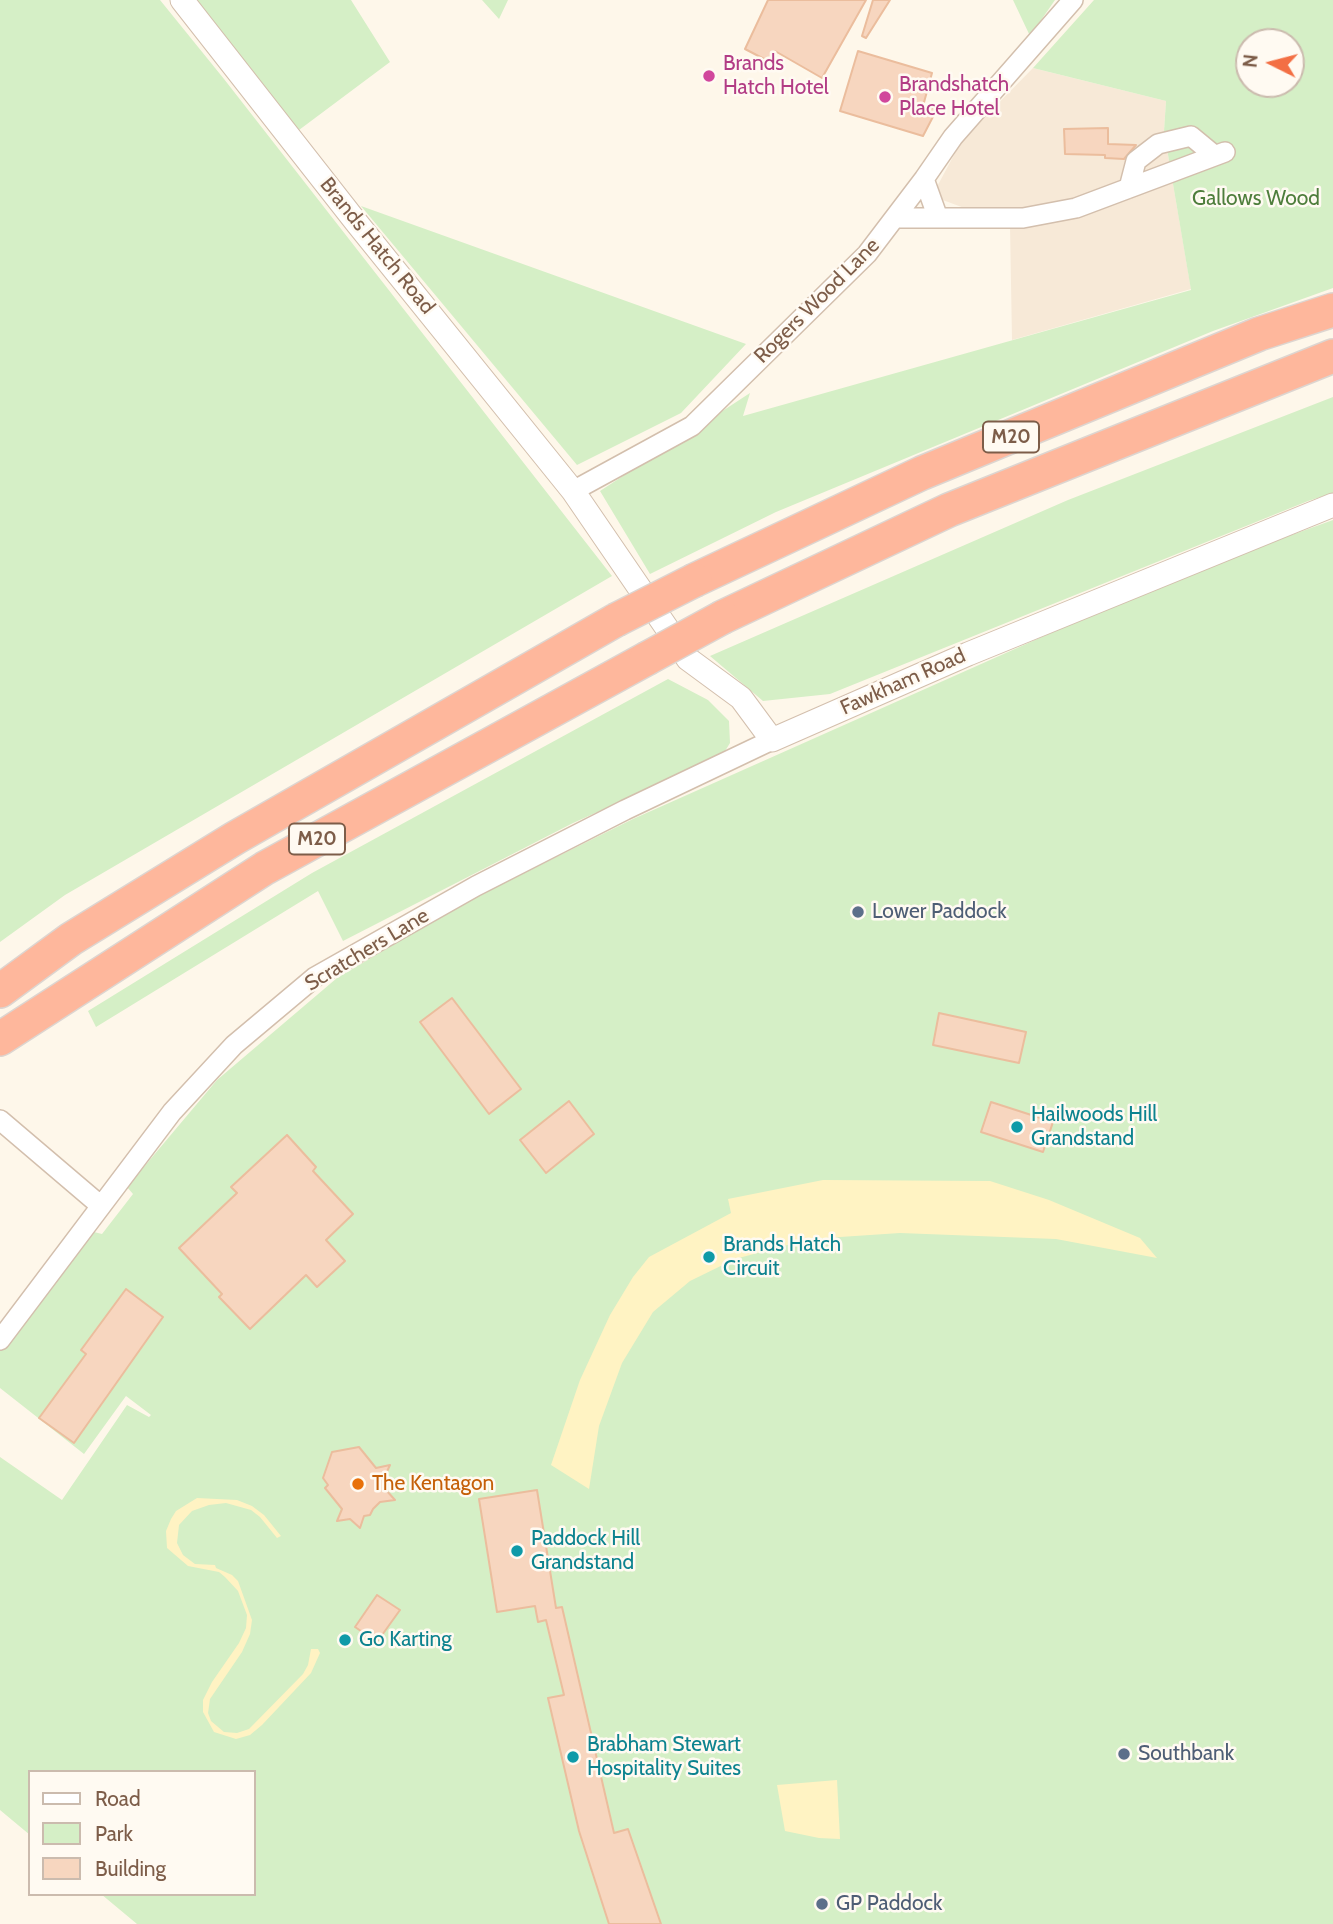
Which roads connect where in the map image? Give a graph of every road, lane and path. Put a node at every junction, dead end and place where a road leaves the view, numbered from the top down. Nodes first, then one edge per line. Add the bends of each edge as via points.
1 (182, 0) edge
2 (1073, 0) edge
3 (924, 179) junction
4 (1129, 187) junction
5 (895, 218) junction
6 (938, 218) junction
7 (1333, 310) edge
8 (1333, 356) edge
9 (573, 491) junction
10 (1333, 505) edge
11 (650, 603) junction
12 (772, 740) junction
13 (0, 991) edge
14 (0, 1039) edge
15 (2, 1122) edge
16 (101, 1206) junction
17 (0, 1340) edge

1 - 9 street, Brands Hatch Road
2 - 3 street, Rogers Wood Lane via 953,137
3 - 5 street, Rogers Wood Lane
3 - 6 street
4 - 4 street via 1136,161 1158,144 1191,136 1220,153
4 - 6 street via 1076,208 1023,218
5 - 6 street
5 - 9 street, Rogers Wood Lane via 867,254 692,426
7 - 11 highway, M20, bridge via 1259,334 922,473
8 - 14 highway, M20, bridge via 949,510 723,617 265,868
9 - 11 street
10 - 12 street, Fawkham Road via 980,648
11 - 12 street via 688,659 741,698
11 - 13 highway, M20, bridge via 235,838 71,939
12 - 16 street, Scratchers Lane via 476,886 315,977 234,1045 172,1112
15 - 16 street
16 - 17 street, Scratchers Lane

